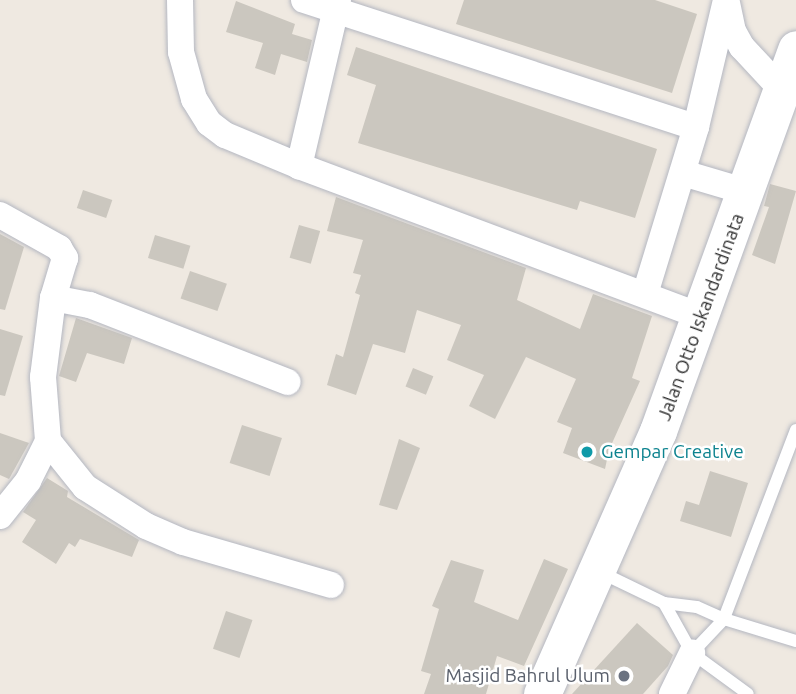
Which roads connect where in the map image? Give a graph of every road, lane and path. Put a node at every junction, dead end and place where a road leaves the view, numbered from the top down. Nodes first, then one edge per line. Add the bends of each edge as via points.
1 (180, 0) edge
2 (304, 0) edge
3 (727, 0) edge
4 (337, 5) edge
5 (796, 49) edge
6 (789, 93) edge
7 (696, 127) junction
8 (299, 166) junction
9 (683, 173) junction
10 (747, 192) junction
11 (0, 215) edge
12 (645, 294) junction
13 (53, 298) junction
14 (703, 317) junction
15 (286, 382) dead end
16 (796, 430) edge
17 (48, 441) junction
18 (0, 516) edge
19 (597, 570) junction
20 (331, 585) dead end
21 (664, 603) junction
22 (724, 619) junction
23 (796, 641) edge
24 (692, 653) junction
25 (542, 694) edge
26 (672, 694) edge
27 (748, 694) edge

1 - 8 street via 181,52 194,99 209,123 225,135
2 - 4 street
3 - 6 street via 733,31 742,47
3 - 7 street
4 - 7 street
4 - 8 street
5 - 6 main road, Jalan Otto Iskandardinata
6 - 10 main road, Jalan Otto Iskandardinata
7 - 9 street
8 - 12 street
9 - 10 street
9 - 12 street
10 - 14 main road, Jalan Otto Iskandardinata
11 - 13 street via 64,252
12 - 14 street
13 - 15 street via 90,305
13 - 17 street via 43,377
14 - 19 main road, Jalan Otto Iskandardinata
16 - 22 lane
17 - 18 street via 28,481
17 - 20 street via 85,487 146,526 183,542
19 - 21 lane
19 - 25 main road, Jalan Otto Iskandardinata
21 - 22 lane via 696,607
21 - 24 lane
22 - 23 lane
22 - 24 lane
24 - 26 street
24 - 27 lane

